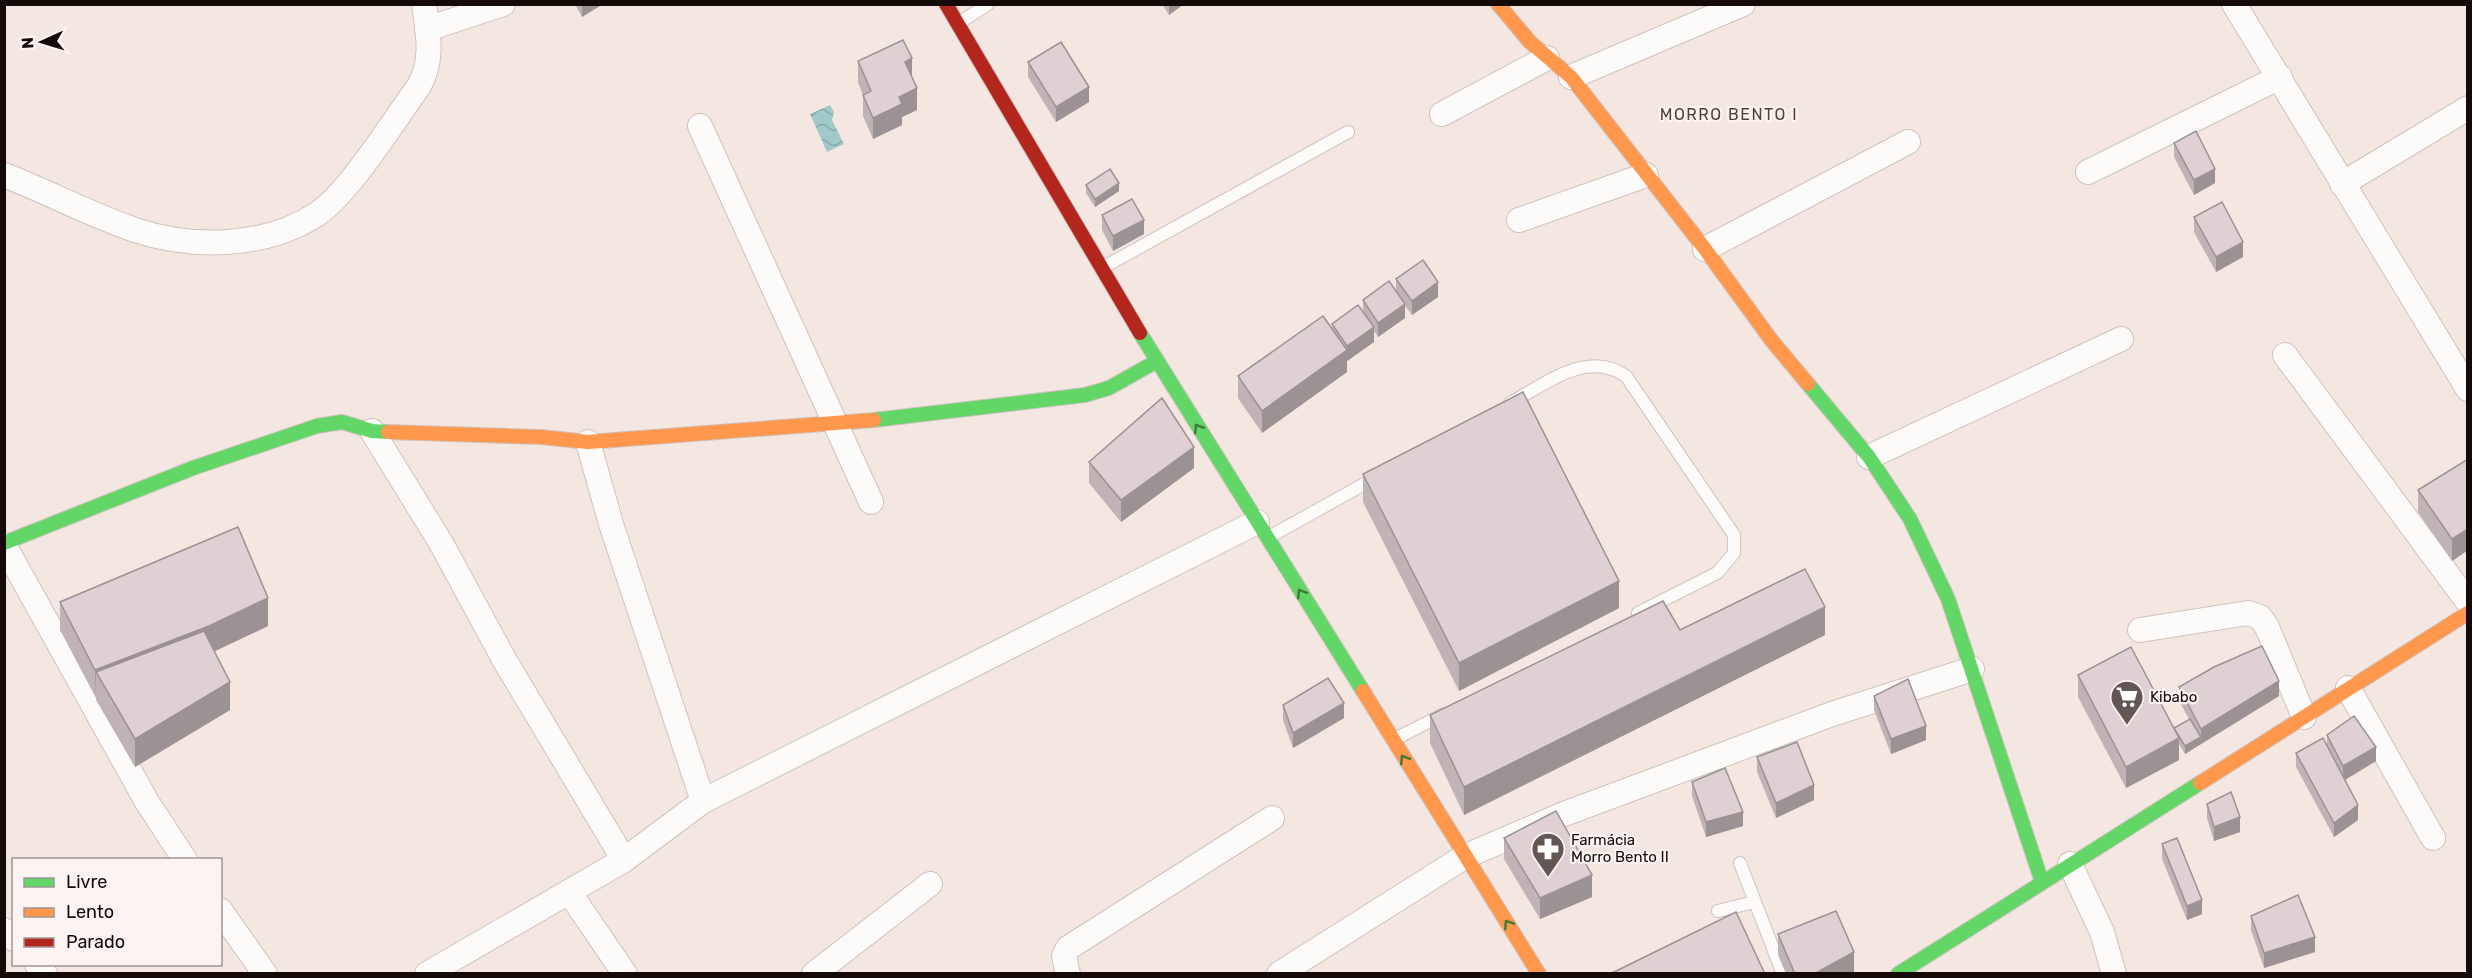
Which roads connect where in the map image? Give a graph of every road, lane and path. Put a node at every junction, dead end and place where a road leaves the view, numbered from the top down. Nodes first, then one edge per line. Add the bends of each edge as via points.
1 (423, 4) edge
2 (503, 4) edge
3 (946, 4) edge
4 (988, 4) edge
5 (1498, 4) edge
6 (1743, 4) edge
7 (2234, 4) edge
8 (958, 24) junction
9 (427, 29) junction
10 (1547, 58) junction
11 (1571, 77) junction
12 (2280, 77) junction
13 (2468, 108) edge
14 (1442, 114) dead end
15 (700, 126) dead end
16 (1348, 132) dead end
17 (1908, 142) dead end
18 (2088, 172) dead end
19 (4, 175) edge
20 (1646, 175) junction
21 (2342, 184) junction
22 (1519, 220) dead end
23 (1705, 249) junction
24 (1101, 268) junction
25 (2121, 339) dead end
26 (2285, 355) dead end
27 (1157, 361) junction
28 (2468, 389) edge
29 (1502, 408) edge
30 (837, 425) junction
31 (372, 431) junction
32 (588, 442) junction
33 (1869, 457) junction
34 (1390, 470) edge
35 (871, 502) dead end
36 (1262, 530) junction
37 (4, 544) edge
38 (2468, 602) edge
39 (2468, 613) edge
40 (1622, 622) edge
41 (2140, 630) dead end
42 (1972, 669) junction
43 (2348, 688) junction
44 (1455, 708) edge
45 (2304, 717) junction
46 (1392, 741) junction
47 (703, 801) junction
48 (1272, 818) dead end
49 (2433, 838) dead end
50 (1464, 857) junction
51 (184, 858) edge
52 (624, 860) junction
53 (1740, 863) dead end
54 (2070, 864) junction
55 (2042, 882) junction
56 (930, 884) dead end
57 (569, 892) junction
58 (1755, 902) junction
59 (1718, 911) dead end
60 (222, 913) edge
61 (266, 974) edge
62 (427, 974) edge
63 (625, 974) edge
64 (814, 974) edge
65 (1068, 974) edge
66 (1279, 974) edge
67 (1539, 974) edge
68 (1783, 974) edge
69 (1898, 974) edge
70 (2114, 974) edge

1 - 9 street
2 - 9 street
3 - 8 street
4 - 8 lane
5 - 10 street
6 - 11 street
7 - 12 street
8 - 24 street
9 - 19 street via 427,72 374,148 340,193 317,214 272,236 224,242 178,239 136,230
10 - 11 street
10 - 14 street
11 - 20 street
12 - 18 street
12 - 21 street
13 - 21 street
15 - 30 street
16 - 24 lane
17 - 23 street
20 - 22 street
20 - 23 street
21 - 28 street
23 - 33 street via 1772,341
24 - 27 street
25 - 33 street
26 - 38 street
27 - 30 street via 1108,388 1085,395
36 -> 27 street
29 - 40 lane via 1574,368 1588,365 1616,369 1626,376 1734,535 1734,553 1717,573
30 - 32 street
30 - 35 street
31 - 32 street
31 - 37 street via 342,422 317,426 193,468
31 - 52 street
32 - 47 street via 611,524
33 - 42 street via 1910,519 1948,599
34 - 36 lane
46 -> 36 street
36 - 47 street
37 - 51 street via 147,802
39 - 43 street
41 - 45 street via 2248,613 2260,617
42 - 50 street via 1832,714 1564,814
42 - 55 street
43 - 45 street
43 - 49 street
44 - 46 lane
45 - 54 street
50 -> 46 street
47 - 52 street
48 - 65 street via 1068,948 1064,956
50 - 66 street
67 -> 50 street
52 - 57 street
53 - 58 lane
54 - 55 street
54 - 70 street via 2102,932
55 - 69 street
56 - 64 street
57 - 62 street
57 - 63 street
58 - 59 lane
58 - 68 lane
60 - 61 street

